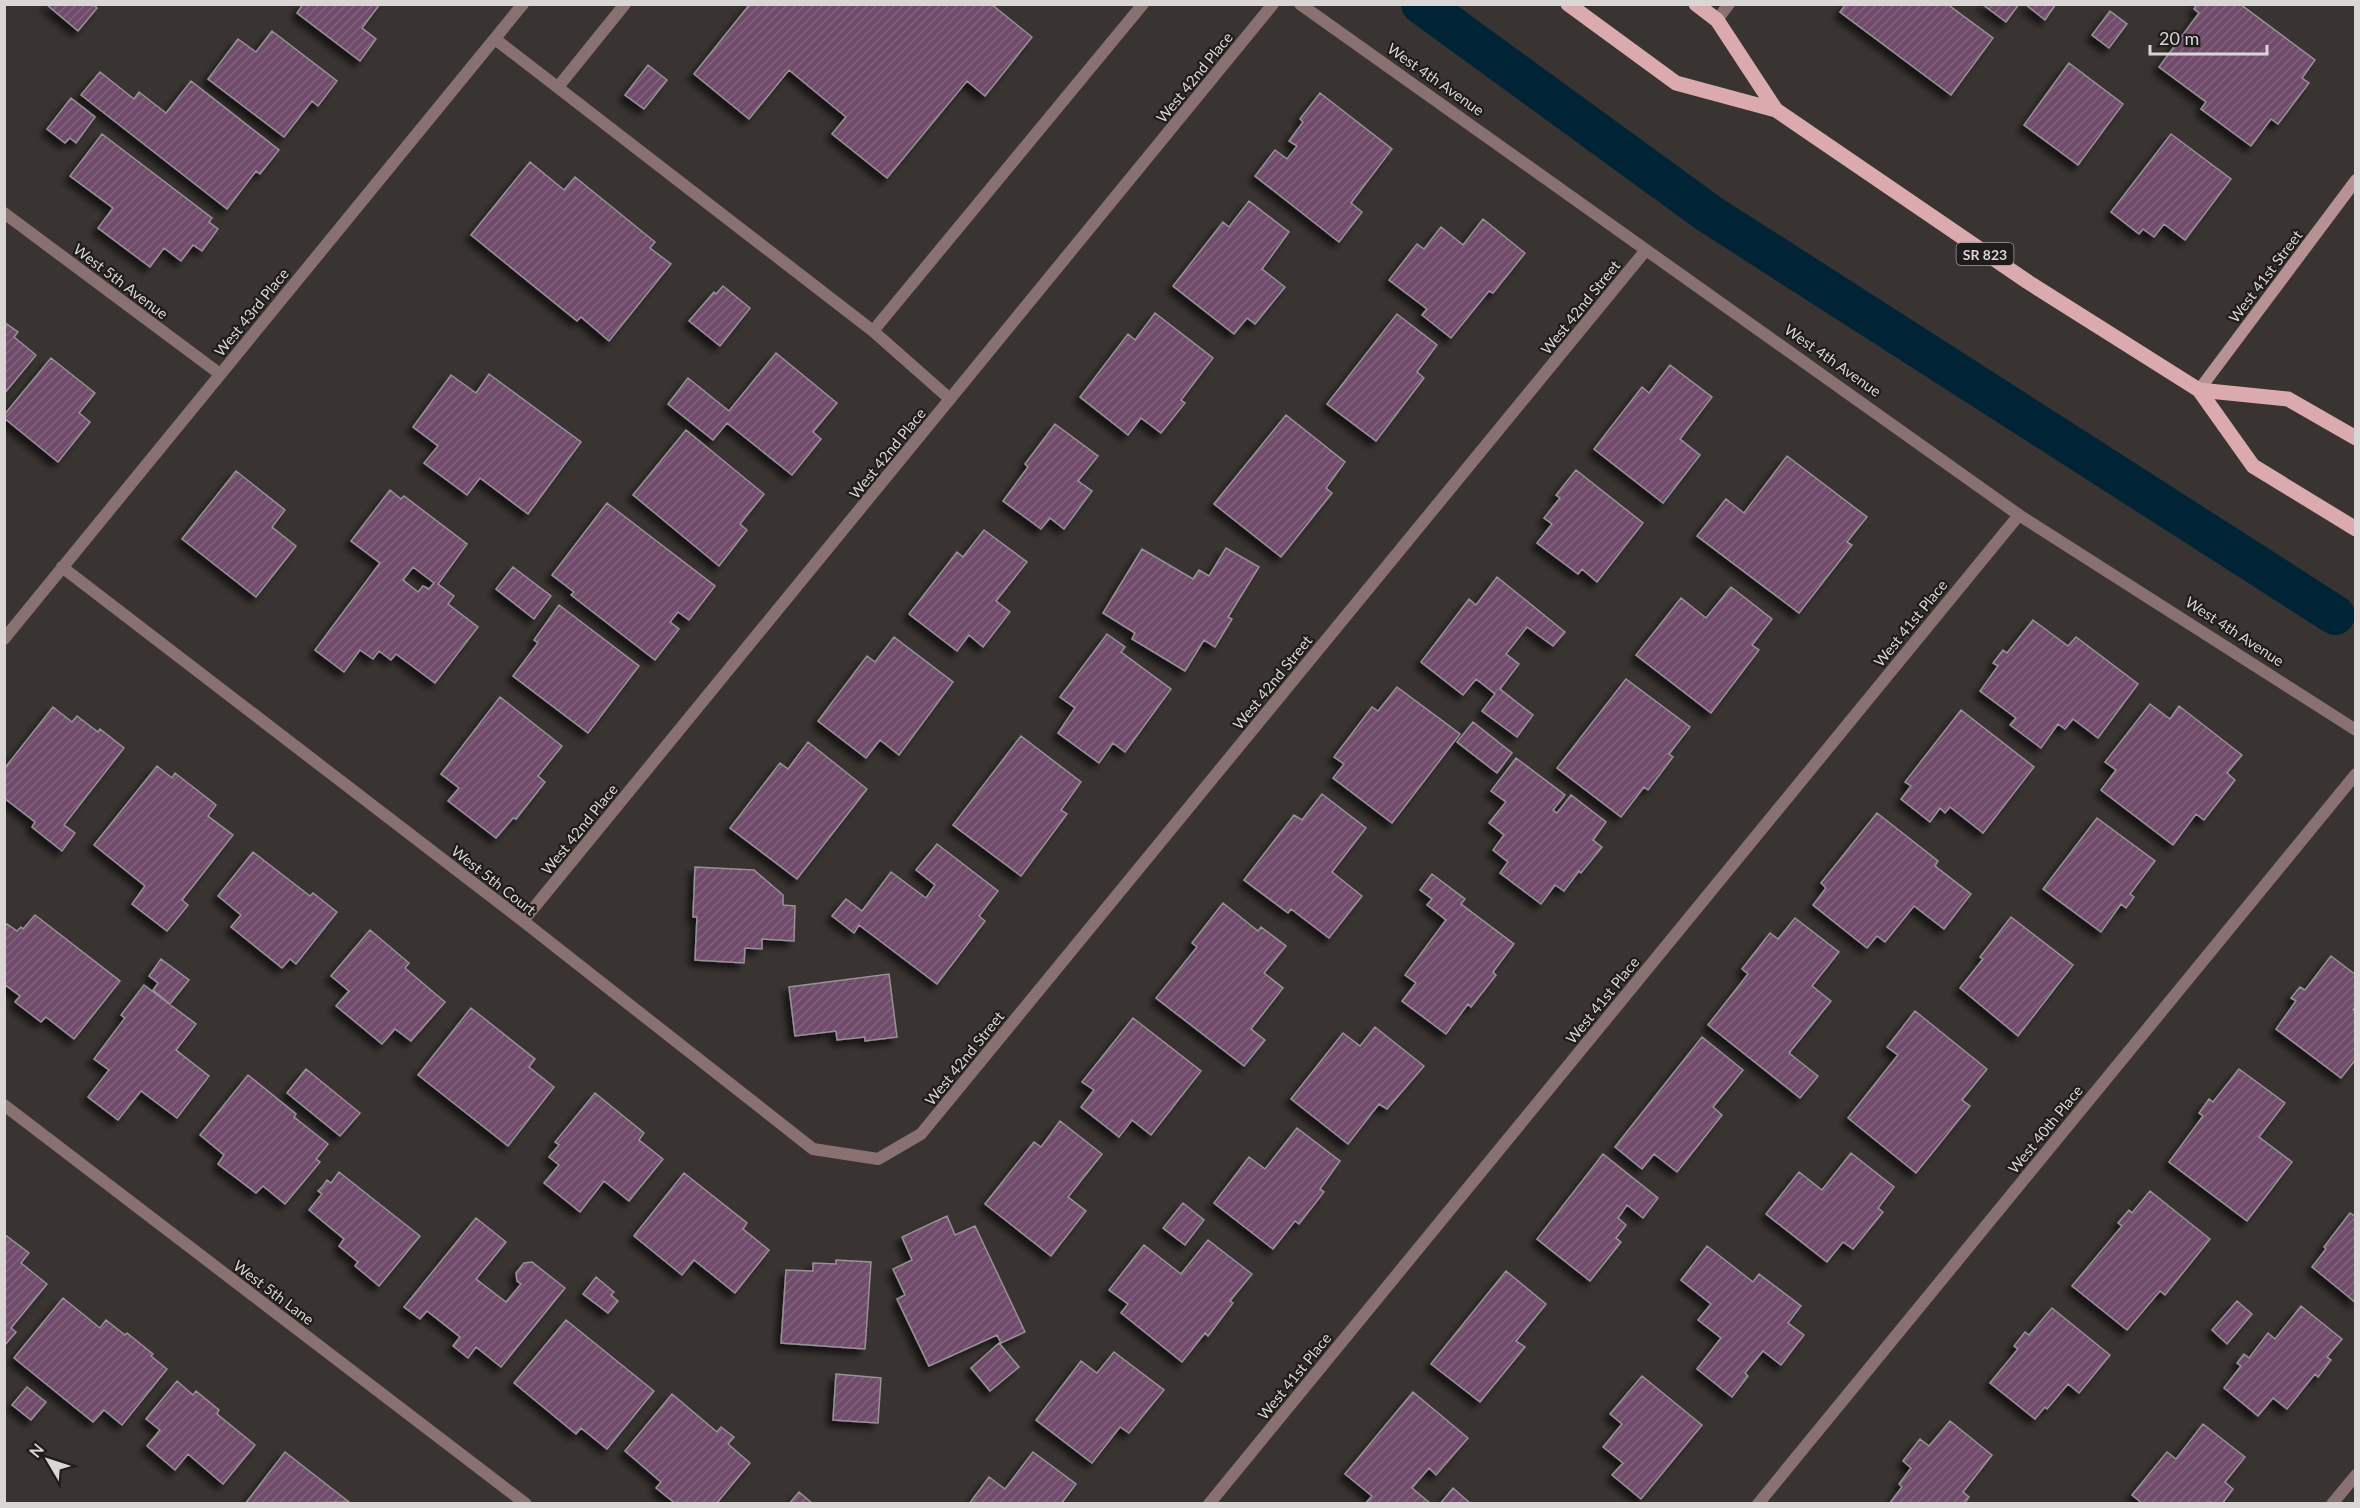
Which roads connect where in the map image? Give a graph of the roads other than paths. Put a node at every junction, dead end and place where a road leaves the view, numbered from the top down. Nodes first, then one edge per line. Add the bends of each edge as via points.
1 (523, 4) edge
2 (625, 4) edge
3 (1143, 4) edge
4 (1273, 4) edge
5 (1300, 4) edge
6 (1568, 4) edge
7 (1696, 4) edge
8 (1729, 4) edge
9 (1717, 20) junction
10 (495, 39) junction
11 (558, 87) junction
12 (1776, 110) junction
13 (2355, 180) edge
14 (4, 213) edge
15 (1646, 250) junction
16 (873, 331) junction
17 (220, 374) junction
18 (2199, 390) junction
19 (950, 399) junction
20 (2355, 438) edge
21 (2019, 514) junction
22 (2355, 529) edge
23 (62, 567) junction
24 (4, 639) edge
25 (2355, 730) edge
26 (2355, 774) edge
27 (523, 921) junction
28 (4, 1105) edge
29 (921, 1134) joint
30 (2355, 1475) edge
31 (526, 1503) edge
32 (1209, 1503) edge
33 (1758, 1503) edge
34 (2332, 1503) edge

1 - 10 street, West 43rd Place
2 - 11 street
3 - 16 street
4 - 19 street, West 42nd Place
5 - 15 street, West 4th Avenue
6 - 12 main road, SR 823 via 1676,83
7 - 9 main road, SR 823
8 - 9 street
9 - 12 main road, SR 823
10 - 11 street
10 - 17 street, West 43rd Place
11 - 16 street
12 - 18 main road, SR 823 via 2028,282
13 - 18 street, West 41st Street
14 - 17 street, West 5th Avenue
15 - 21 street, West 4th Avenue
15 - 29 street, West 42nd Street
16 - 19 street
17 - 23 street, West 43rd Place
18 - 20 main road, SR 823 via 2288,399
18 - 22 main road, SR 823 via 2253,466
19 - 27 street, West 42nd Place
21 - 25 street, West 4th Avenue
21 - 32 street, West 41st Place
23 - 24 street, West 43rd Place
23 - 27 street, West 5th Court
26 - 33 street, West 40th Place
27 - 29 street, West 5th Court via 813,1149 878,1159
28 - 31 street, West 5th Lane
30 - 34 street

